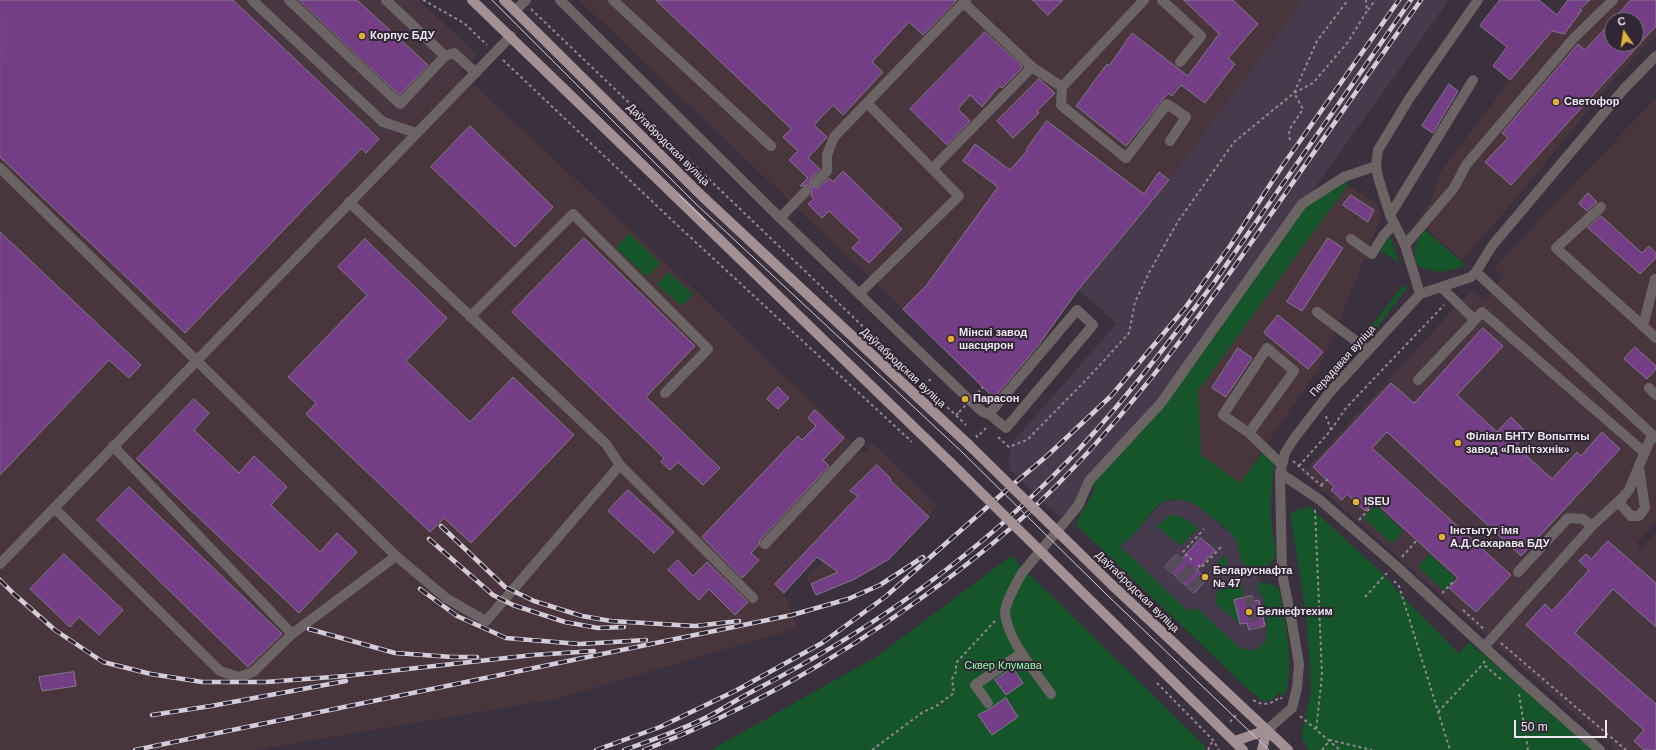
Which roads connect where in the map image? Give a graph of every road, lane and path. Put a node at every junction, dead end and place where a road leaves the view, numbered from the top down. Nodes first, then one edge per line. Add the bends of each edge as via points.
1 (252, 0) edge
2 (289, 0) edge
3 (386, 0) edge
4 (423, 0) edge
5 (472, 0) edge
6 (504, 0) edge
7 (560, 0) edge
8 (613, 0) edge
9 (1144, 0) edge
10 (1162, 0) edge
11 (1348, 0) edge
12 (1366, 0) edge
13 (1375, 0) edge
14 (1478, 0) edge
15 (1613, 0) edge
16 (525, 1) edge
17 (965, 1) edge
18 (515, 11) junction
19 (1367, 11) junction
20 (511, 36) junction
21 (495, 53) junction
22 (445, 56) junction
23 (1656, 56) edge
24 (1180, 62) dead end
25 (1032, 67) junction
26 (476, 73) junction
27 (1473, 80) dead end
28 (1062, 87) junction
29 (1294, 93) junction
30 (867, 103) junction
31 (416, 133) junction
32 (1290, 140) dead end
33 (1170, 141) dead end
34 (771, 146) dead end
35 (1376, 166) junction
36 (0, 168) edge
37 (932, 169) junction
38 (816, 182) dead end
39 (806, 191) dead end
40 (349, 202) junction
41 (1601, 206) dead end
42 (780, 218) junction
43 (1392, 219) junction
44 (1351, 239) dead end
45 (1405, 245) junction
46 (1476, 272) junction
47 (1655, 279) dead end
48 (1441, 287) junction
49 (859, 294) junction
50 (1420, 294) junction
51 (1451, 297) junction
52 (1317, 312) dead end
53 (470, 317) junction
54 (1474, 320) junction
55 (1643, 326) junction
56 (1656, 338) edge
57 (1368, 350) junction
58 (196, 361) junction
59 (1418, 380) dead end
60 (983, 387) dead end
61 (666, 393) dead end
62 (989, 414) junction
63 (956, 415) junction
64 (966, 425) dead end
65 (988, 427) dead end
66 (990, 430) dead end
67 (972, 431) dead end
68 (1249, 433) junction
69 (995, 434) dead end
70 (977, 437) dead end
71 (1654, 437) edge
72 (860, 442) dead end
73 (914, 444) dead end
74 (113, 446) junction
75 (1285, 453) junction
76 (1645, 453) junction
77 (620, 466) junction
78 (1299, 466) junction
79 (1281, 468) junction
80 (1639, 468) junction
81 (1329, 478) dead end
82 (1623, 497) junction
83 (1320, 500) junction
84 (1369, 506) dead end
85 (54, 508) junction
86 (1364, 524) dead end
87 (1592, 526) junction
88 (1204, 529) dead end
89 (1417, 540) dead end
90 (765, 544) dead end
91 (1221, 546) dead end
92 (396, 556) junction
93 (1192, 560) dead end
94 (1408, 562) dead end
95 (0, 564) edge
96 (1198, 565) dead end
97 (1518, 572) dead end
98 (1386, 573) dead end
99 (1455, 582) dead end
100 (1399, 586) dead end
101 (1437, 588) dead end
102 (1365, 597) dead end
103 (752, 598) dead end
104 (1459, 608) dead end
105 (1005, 610) junction
106 (292, 634) junction
107 (1493, 636) junction
108 (1484, 647) junction
109 (1022, 653) junction
110 (1484, 663) dead end
111 (1517, 678) junction
112 (1051, 694) dead end
113 (1280, 697) dead end
114 (988, 703) dead end
115 (1242, 708) junction
116 (1438, 712) junction
117 (1266, 730) junction
118 (1222, 731) junction
119 (1330, 740) junction
120 (1235, 746) edge
121 (872, 750) edge
122 (1208, 750) edge
123 (1243, 750) edge
124 (1262, 750) edge
125 (1288, 750) edge
126 (1322, 750) edge
127 (1340, 750) edge
128 (1372, 750) edge
129 (1450, 750) edge
130 (1528, 750) edge
131 (1600, 750) edge
132 (1626, 750) edge

1 - 31 street via 383,122
2 - 22 street via 400,104
3 - 22 street
4 - 21 path via 464,23
5 - 20 main road
6 - 18 main road, Даўгабродская вуліца
7 - 42 street
8 - 34 street
9 - 28 street
10 - 24 street via 1201,36
11 - 29 path via 1317,41
12 - 19 path
13 - 19 path
14 - 35 street via 1378,150
15 - 45 street via 1573,39 1527,93 1466,165 1454,188
16 - 18 street
16 - 63 path
17 - 25 street
17 - 30 street
18 - 115 main road, Даўгабродская вуліца, bridge via 703,196
19 - 29 path via 1348,42 1313,83
20 - 21 street
20 - 118 main road, bridge via 951,463
21 - 26 street
21 - 73 path
22 - 26 street via 454,53
23 - 46 street via 1623,90 1492,246
25 - 28 street
25 - 37 street
26 - 31 street
27 - 43 street
28 - 33 street via 1061,105 1126,158 1167,104 1186,117
29 - 32 path via 1303,109 1289,130
29 - 69 path via 1234,142 1177,224 1135,302 1129,333 1027,440 1009,447
30 - 37 street
30 - 38 street via 834,137 827,155 827,171
31 - 40 street
35 - 43 street
35 - 105 street via 1344,177 1302,204 1161,403 1089,481 1078,506 1022,573
36 - 58 street
37 - 49 street via 960,196
39 - 42 street
40 - 53 street
40 - 58 street
41 - 55 street via 1556,248
42 - 49 street
43 - 44 street via 1372,254
43 - 45 street
45 - 50 street
46 - 48 street via 1471,277
46 - 71 street
47 - 55 street
48 - 50 street
48 - 51 street
49 - 62 street via 978,408
50 - 57 street, Перадавая вуліца
51 - 54 street
51 - 78 path via 1346,408
52 - 57 street
53 - 61 street via 573,214 708,349
53 - 77 street via 606,444
54 - 59 street
54 - 76 street via 1482,312
55 - 56 street
57 - 75 street, Перадавая вуліца via 1326,397
58 - 74 street
58 - 92 street
60 - 63 path, bridge
62 - 62 street via 1006,428 1093,325 1077,310
63 - 64 path
65 - 66 path
67 - 70 path
68 - 68 street via 1223,415 1267,348 1294,371
68 - 79 street
71 - 76 street
72 - 90 street
74 - 85 street
74 - 106 street
75 - 78 path
75 - 79 street, Перадавая вуліца
76 - 80 street
77 - 92 street via 486,621 446,598
77 - 103 street
78 - 81 path via 1321,485
79 - 83 street
79 - 117 street, Перадавая вуліца via 1282,573 1299,664 1292,708
80 - 82 street
80 - 82 street via 1645,508 1638,516 1631,516 1620,504
82 - 87 street
83 - 108 street
83 - 119 path via 1314,515 1322,674 1316,731
84 - 86 path via 1359,520
85 - 95 street
85 - 106 street via 220,671 239,677 253,672
87 - 97 street via 1583,519 1568,518
87 - 107 street
88 - 93 path via 1184,552
89 - 94 path via 1402,557
91 - 96 path via 1201,568
92 - 106 street
98 - 102 path
99 - 101 path via 1442,593
100 - 116 path
104 - 107 path
105 - 109 street via 1009,631
105 - 121 path via 956,663 956,672 952,679 954,693
107 - 108 street
107 - 132 path
108 - 111 street
109 - 112 street
109 - 114 street via 975,685
110 - 116 path
111 - 130 path
111 - 131 street
113 - 115 path via 1266,705 1258,704 1251,699
115 - 117 main road, Даўгабродская вуліца
115 - 118 path
116 - 129 path
117 - 120 main road, Перадавая вуліца
117 - 124 main road
117 - 125 main road, Даўгабродская вуліца
118 - 120 main road
118 - 122 path
119 - 126 path
119 - 127 path
119 - 128 path
120 - 123 main road

